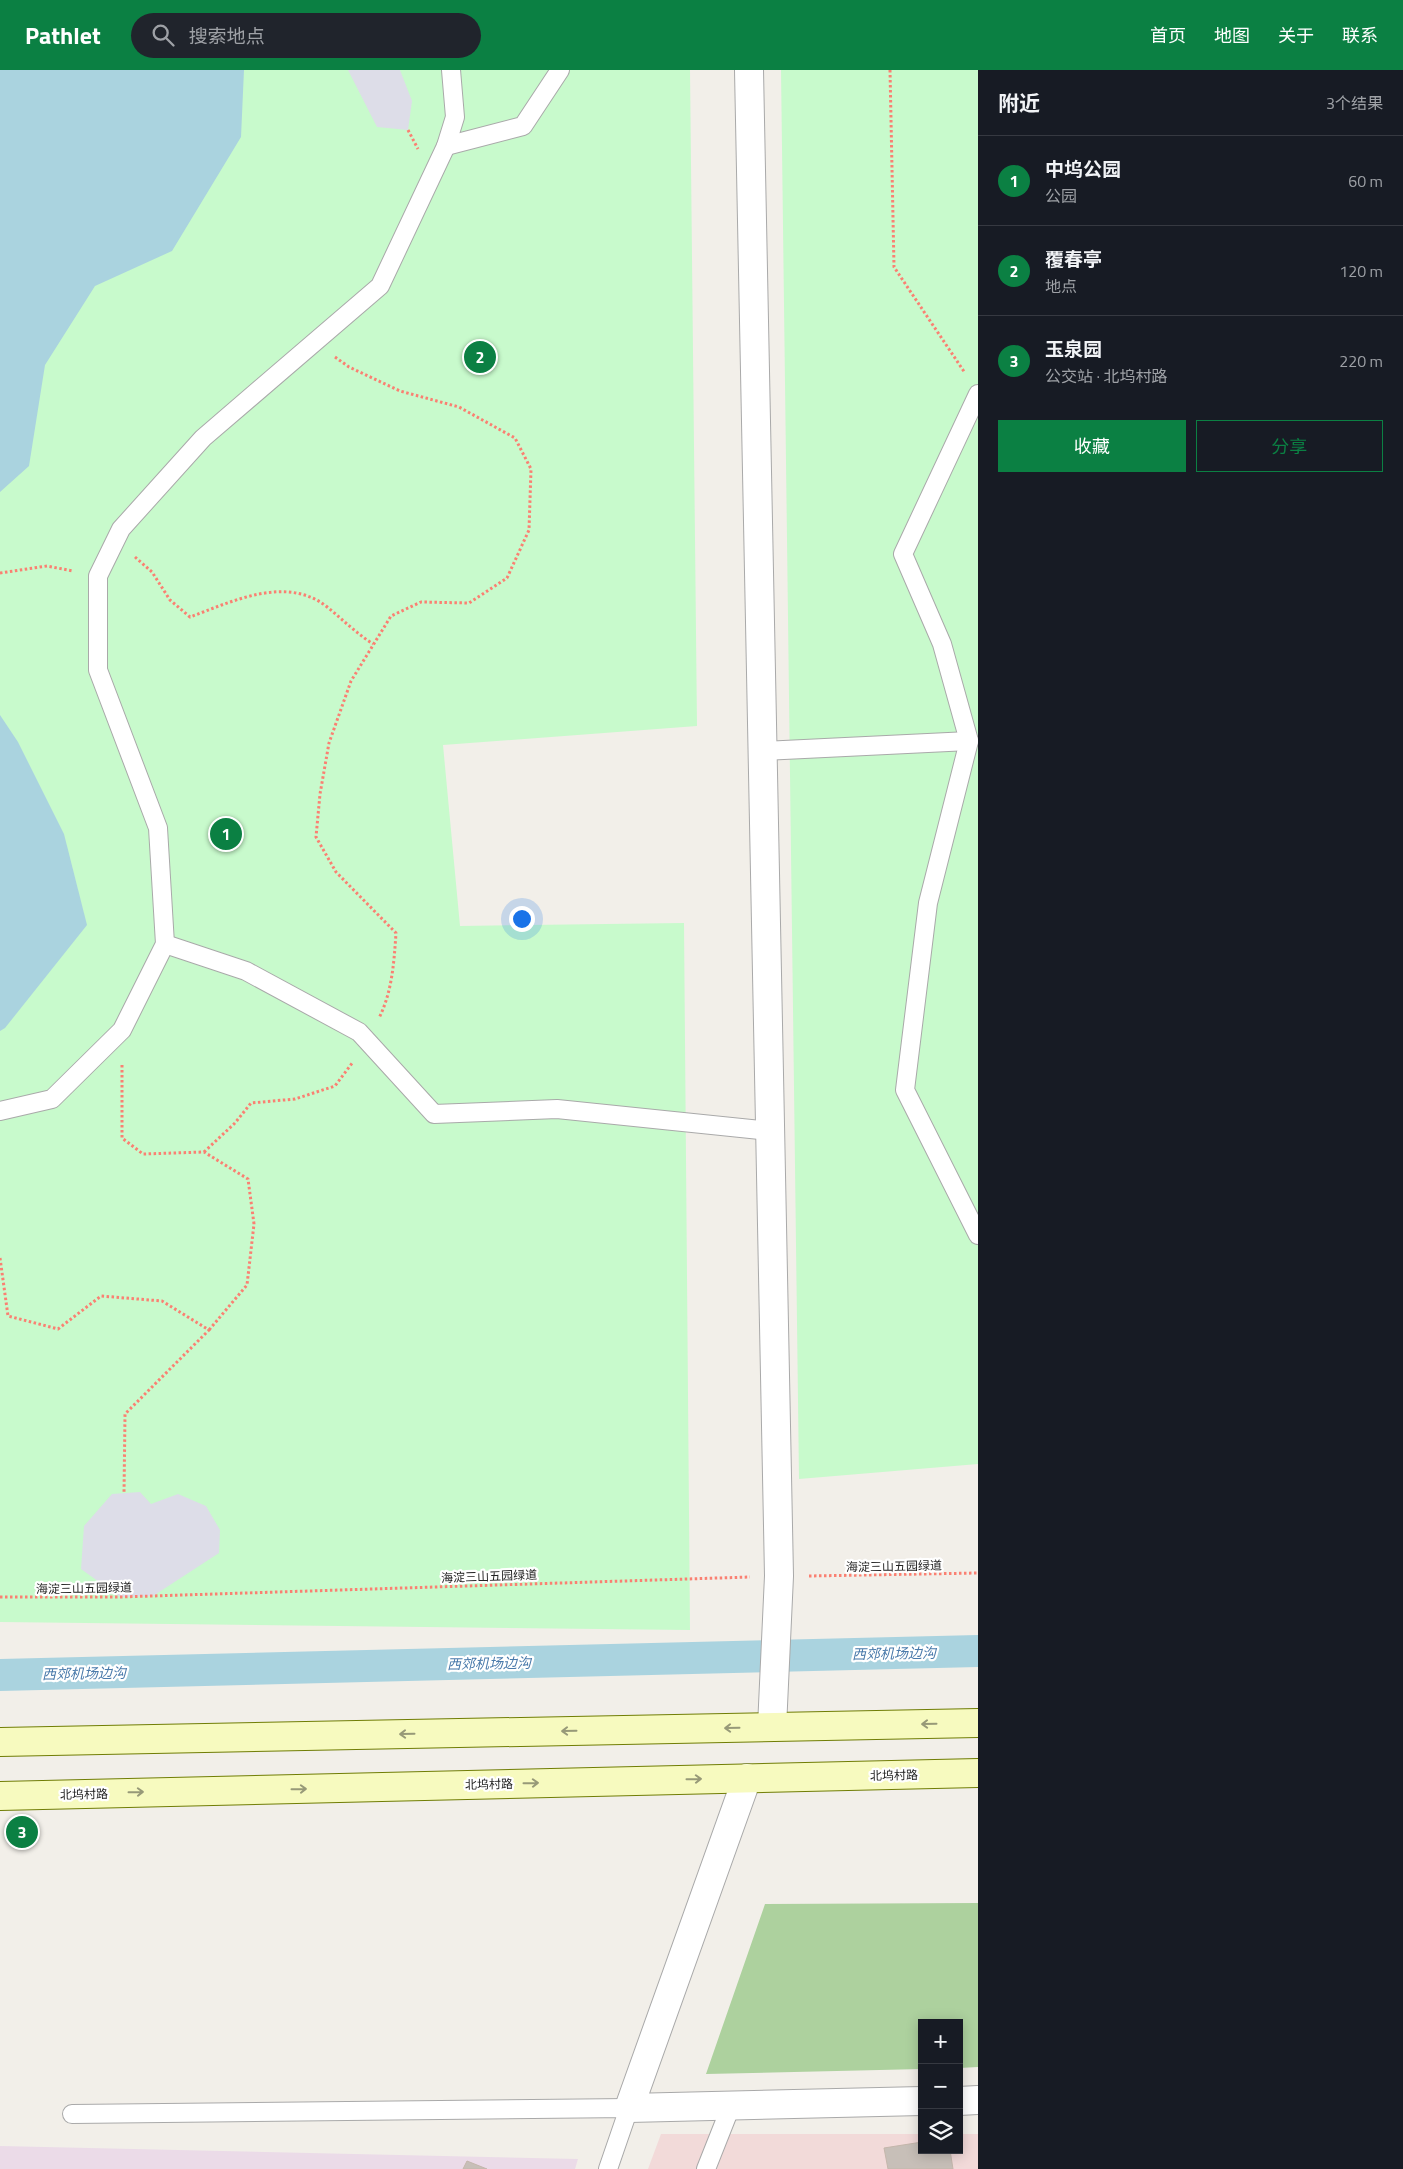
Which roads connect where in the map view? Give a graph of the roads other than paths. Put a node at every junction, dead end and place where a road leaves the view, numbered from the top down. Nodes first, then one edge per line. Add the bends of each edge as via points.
1 (451, 70) edge
2 (560, 70) edge
3 (749, 70) edge
4 (446, 146) junction
5 (978, 394) edge
6 (969, 741) junction
7 (763, 751) junction
8 (165, 944) junction
9 (0, 1111) edge
10 (770, 1131) junction
11 (978, 1235) edge
12 (978, 1722) edge
13 (772, 1727) junction
14 (0, 1742) edge
15 (978, 1772) edge
16 (747, 1778) junction
17 (0, 1796) edge
18 (963, 2100) edge
19 (978, 2100) edge
20 (918, 2101) edge
21 (731, 2106) junction
22 (629, 2108) junction
23 (72, 2114) dead end
24 (608, 2169) edge
25 (706, 2169) edge

1 - 4 lane via 455,117
2 - 4 lane via 523,126
3 - 7 street
4 - 8 lane via 380,286 203,438 121,528 98,576 98,670 158,828
5 - 6 lane via 903,554 942,644
6 - 7 lane
6 - 11 lane via 928,903 905,1090
7 - 10 street
8 - 9 lane via 122,1030 52,1099
8 - 10 lane via 246,971 359,1032 434,1114 557,1109
10 - 13 street via 779,1576
12 -> 13 main road
13 -> 14 main road
15 - 16 main road, 北坞村路
17 -> 16 main road, 北坞村路
16 - 22 street
18 - 19 street
20 - 21 street
21 - 22 street
21 - 25 lane
22 - 23 lane
22 - 24 lane

